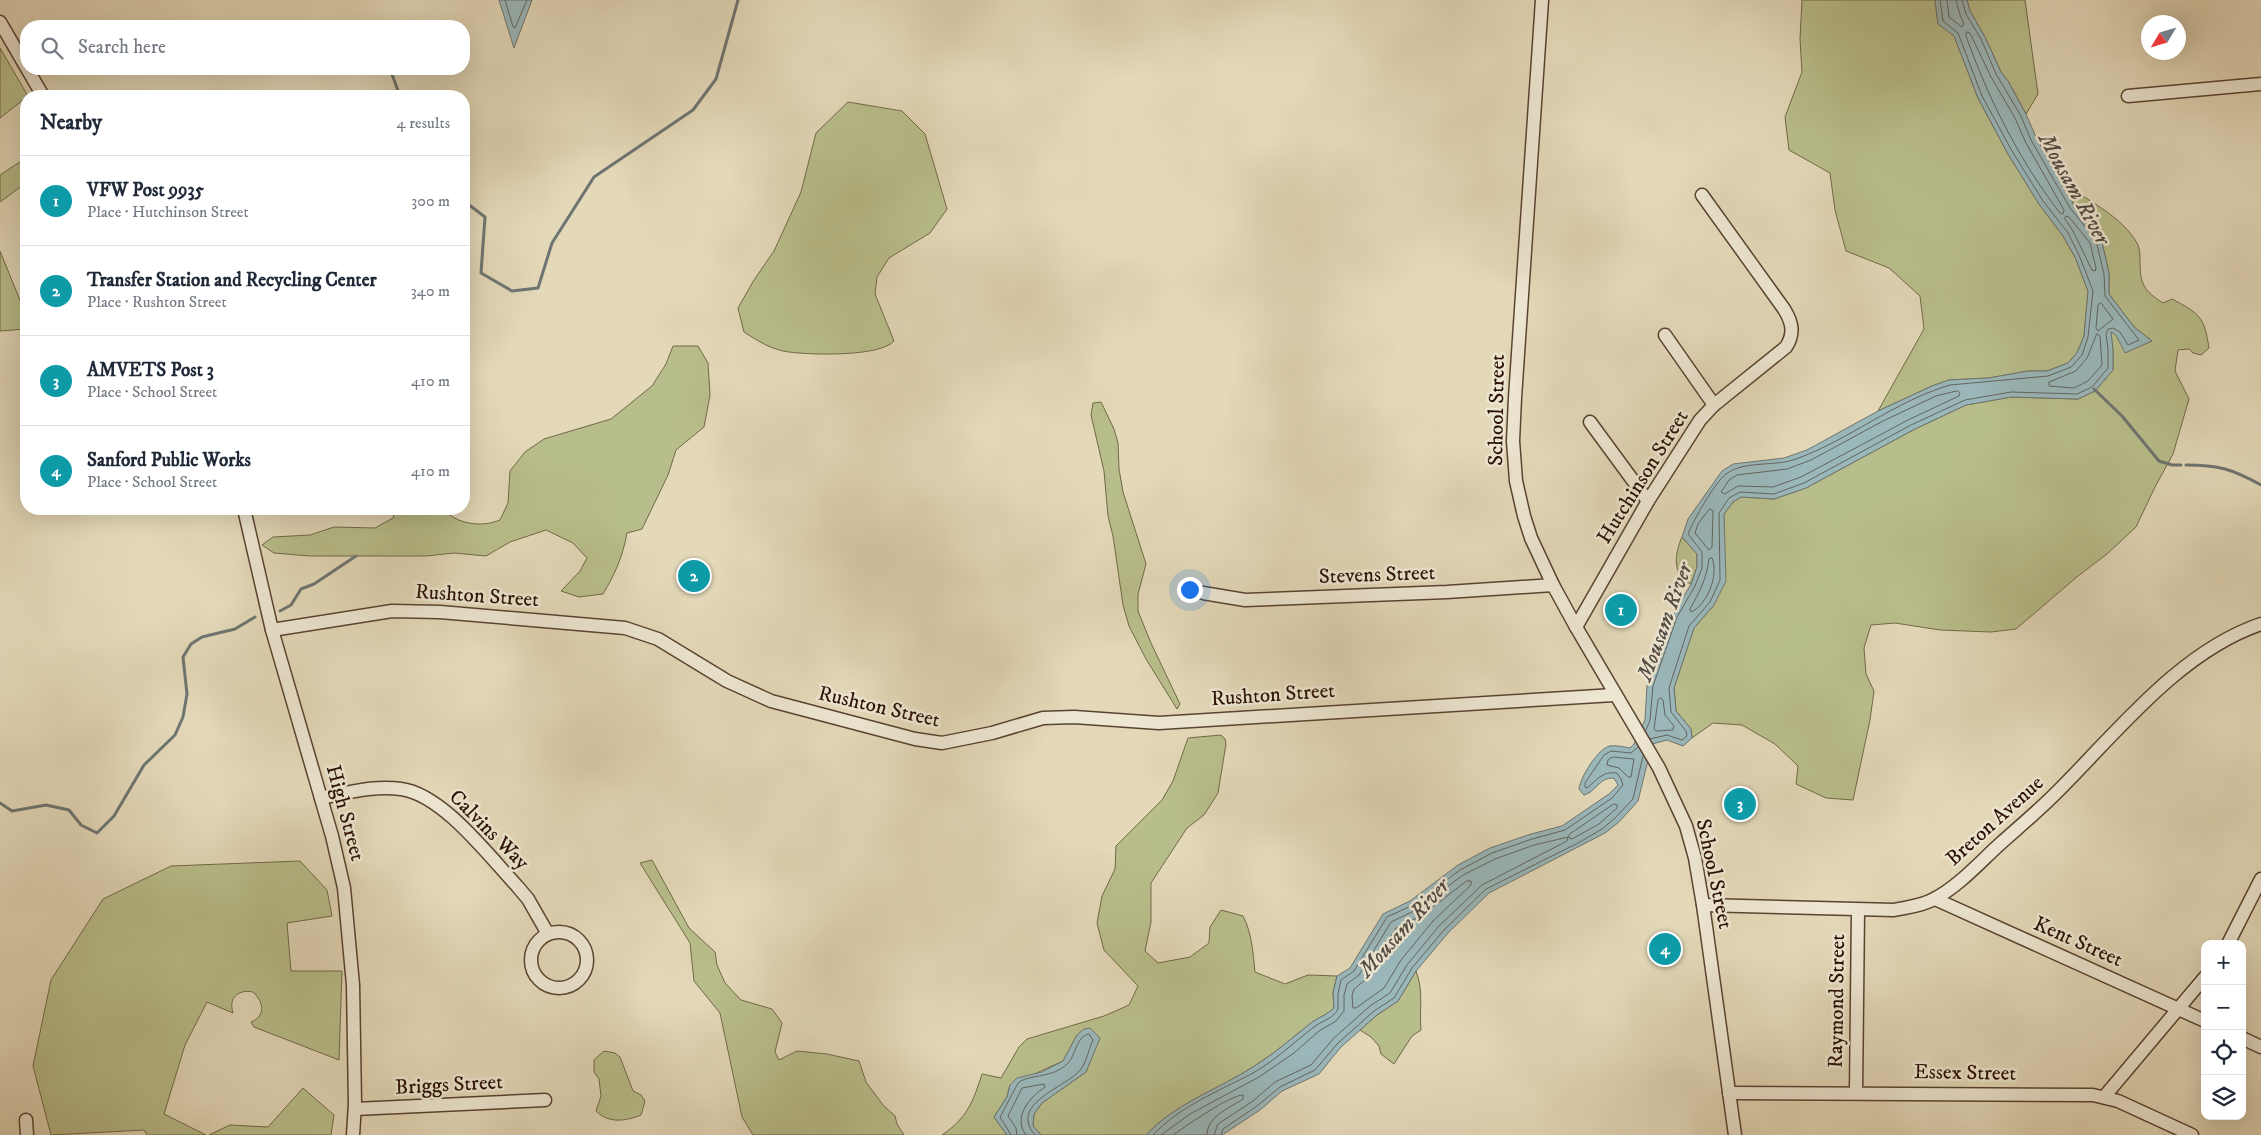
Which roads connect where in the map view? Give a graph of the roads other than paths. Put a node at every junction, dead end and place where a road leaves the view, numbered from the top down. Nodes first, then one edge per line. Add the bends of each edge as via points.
1 (1542, 0) edge
2 (0, 22) edge
3 (20, 56) edge
4 (31, 75) edge
5 (2261, 84) edge
6 (40, 90) edge
7 (2128, 96) dead end
8 (1702, 195) dead end
9 (1666, 334) dead end
10 (1714, 404) junction
11 (1590, 422) dead end
12 (1648, 501) junction
13 (245, 515) edge
14 (1553, 585) junction
15 (1203, 593) dead end
16 (2261, 624) edge
17 (1576, 628) junction
18 (272, 630) junction
19 (1614, 695) junction
20 (321, 798) junction
21 (2261, 879) edge
22 (1935, 899) junction
23 (1702, 905) junction
24 (1858, 910) junction
25 (548, 934) junction
26 (2230, 940) edge
27 (2201, 982) edge
28 (2178, 1009) junction
29 (2201, 1019) edge
30 (2246, 1040) edge
31 (2261, 1047) edge
32 (1730, 1092) junction
33 (1856, 1093) junction
34 (2104, 1097) junction
35 (546, 1100) dead end
36 (355, 1109) junction
37 (26, 1120) dead end
38 (27, 1135) edge
39 (353, 1135) edge
40 (1736, 1135) edge
41 (2192, 1135) edge

1 - 14 street, School Street via 1513,441 1516,481 1524,516
2 - 3 street
4 - 6 street
5 - 7 street
8 - 10 street, Hutchinson Street via 1784,309 1793,332 1786,347
9 - 10 street
10 - 12 street, Hutchinson Street
11 - 12 street
12 - 17 street, Hutchinson Street
13 - 18 street, High Street
14 - 15 street, Stevens Street via 1245,600
14 - 17 street, School Street
16 - 22 street, Breton Avenue via 2224,641 2150,696 2054,795
17 - 19 street, School Street
18 - 19 street, Rushton Street via 407,611 625,628 658,639 735,685 771,701 906,737 942,743 1043,718 1159,723
18 - 20 street, High Street
19 - 23 street, School Street via 1673,794 1695,858
20 - 25 street, Calvins Way via 386,788 414,792 428,798 448,814 518,886
20 - 36 street, High Street via 340,869 348,918 353,985
21 - 26 street
22 - 24 street, Breton Avenue via 1894,910
22 - 28 street, Kent Street
23 - 24 street, Breton Avenue
23 - 32 street, School Street
24 - 33 street, Raymond Street
25 - 25 street via 532,951 531,963 535,974 548,986 570,986 586,969 586,952 573,936 556,932
27 - 28 street
28 - 29 street, Kent Street
28 - 34 street
30 - 31 street
32 - 33 street, Essex Street
32 - 40 street, School Street
33 - 34 street, Essex Street via 2079,1094
34 - 41 street, Essex Street
35 - 36 street, Briggs Street
36 - 39 street, High Street
37 - 38 street

